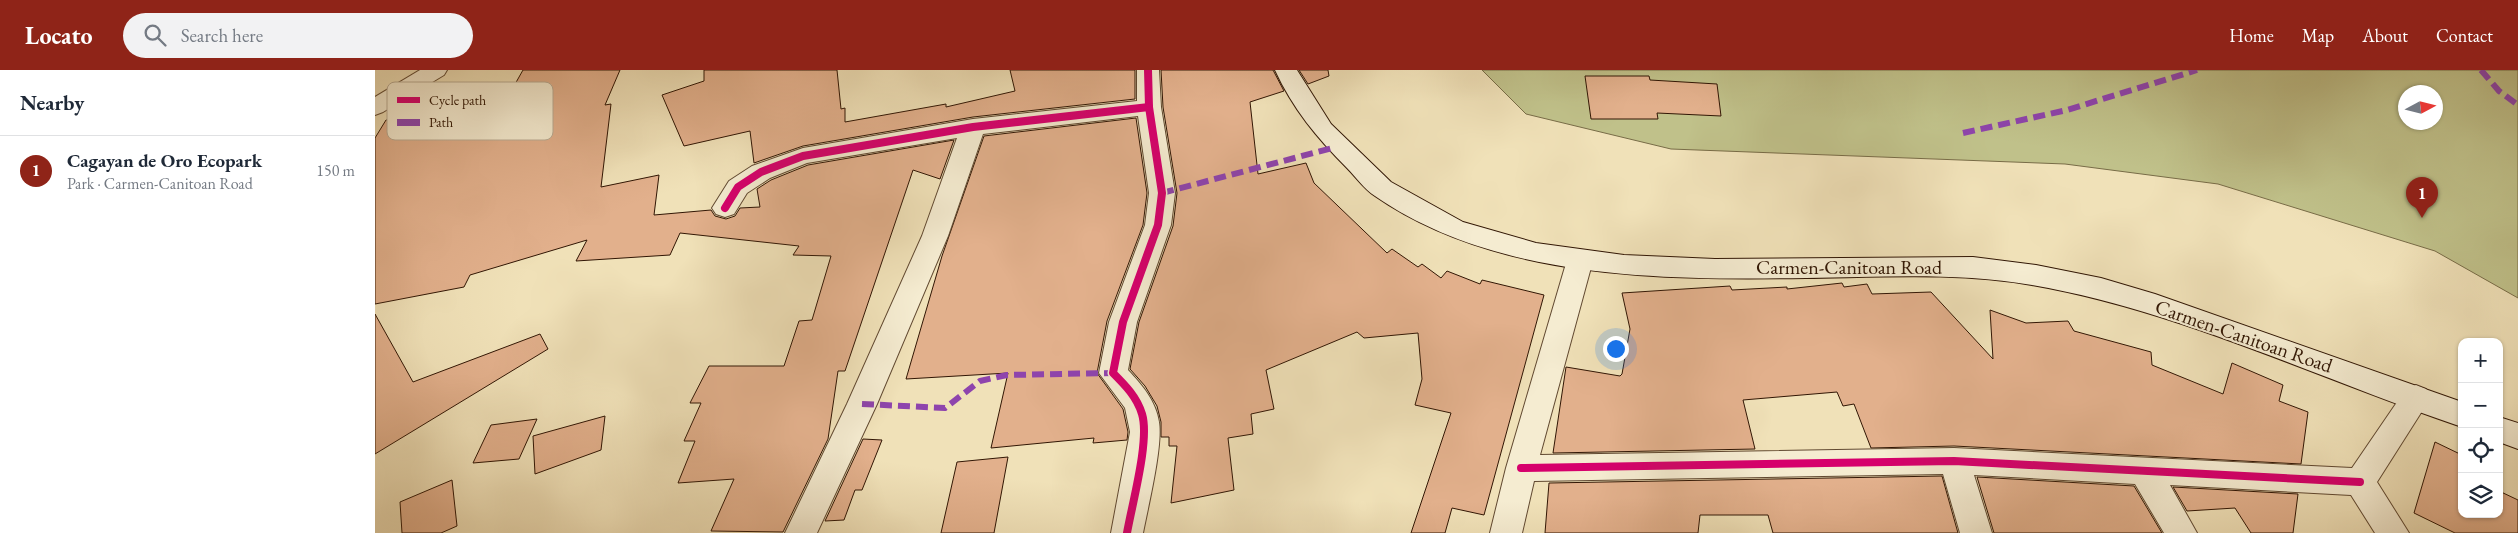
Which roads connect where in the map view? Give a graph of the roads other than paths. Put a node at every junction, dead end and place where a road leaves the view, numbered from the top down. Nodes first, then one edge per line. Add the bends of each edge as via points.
1 (435, 70) edge
2 (1147, 70) edge
3 (1287, 70) edge
4 (416, 82) edge
5 (387, 100) edge
6 (375, 107) edge
7 (1149, 108) junction
8 (973, 127) junction
9 (725, 208) dead end
10 (1580, 260) junction
11 (2416, 397) junction
12 (2458, 413) edge
13 (2503, 430) edge
14 (2518, 436) edge
15 (1954, 461) junction
16 (1521, 468) junction
17 (2145, 472) junction
18 (2360, 482) junction
19 (801, 533) edge
20 (1127, 533) edge
21 (1506, 533) edge
22 (1975, 533) edge
23 (2181, 533) edge
24 (2393, 533) edge

1 - 4 street
2 - 7 street
3 - 10 street, Carmen-Canitoan Road via 1296,93 1336,147 1365,176 1397,200 1428,218 1522,250
5 - 6 street
7 - 8 street
7 - 20 street via 1158,162 1161,201 1158,224 1123,322 1113,373 1139,402 1145,417
8 - 9 street via 827,152 779,164 738,187
8 - 19 street via 935,236 862,404
10 - 11 street, Carmen-Canitoan Road via 1685,268 1976,267 2057,279 2122,293
10 - 16 street
11 - 12 street, Carmen-Canitoan Road
11 - 18 street
13 - 14 street
15 - 16 street
15 - 17 street
15 - 22 street
16 - 21 street
17 - 18 street
17 - 23 street
18 - 24 street

